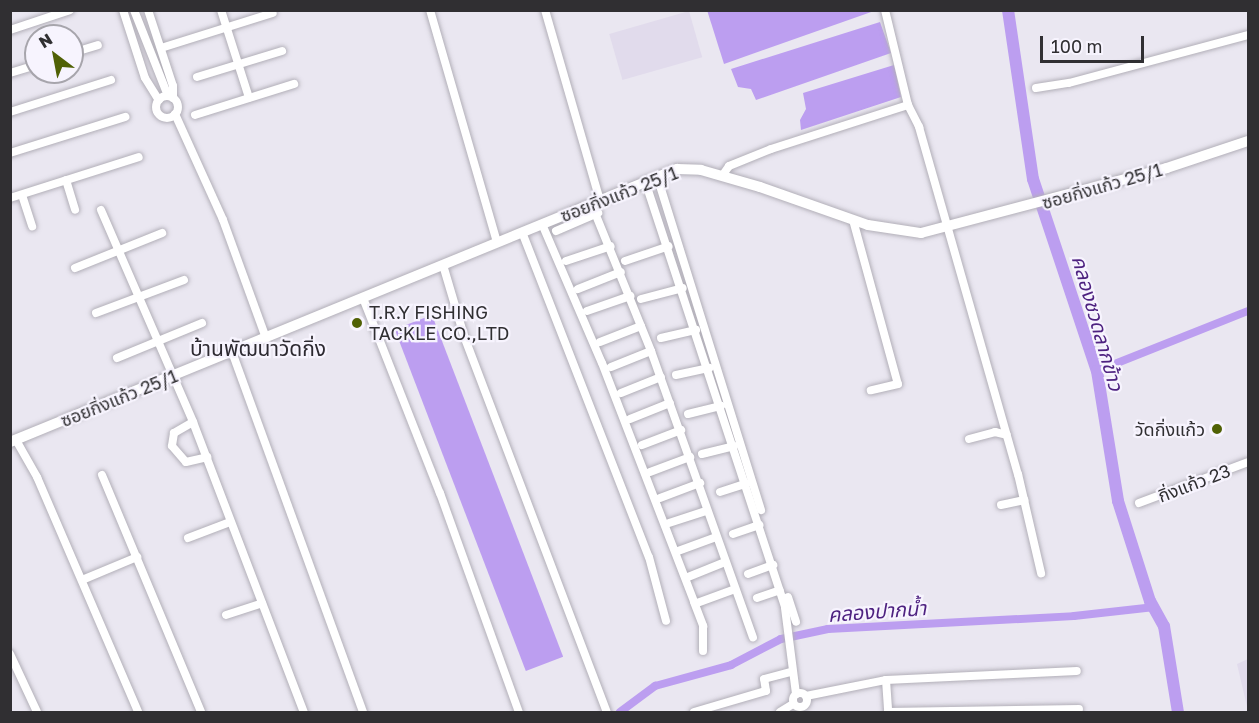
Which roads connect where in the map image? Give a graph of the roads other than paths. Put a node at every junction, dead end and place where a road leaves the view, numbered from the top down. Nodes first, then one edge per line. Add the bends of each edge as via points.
1 (70, 10) edge
2 (123, 10) edge
3 (134, 10) edge
4 (148, 10) edge
5 (221, 10) edge
6 (430, 10) edge
7 (546, 10) edge
8 (885, 10) edge
9 (273, 13) dead end
10 (226, 28) junction
11 (10, 30) edge
12 (1248, 35) edge
13 (98, 45) dead end
14 (161, 48) junction
15 (84, 49) edge
16 (282, 51) dead end
17 (150, 57) junction
18 (139, 60) junction
19 (238, 64) junction
20 (196, 77) dead end
21 (111, 80) dead end
22 (294, 84) dead end
23 (1036, 88) dead end
24 (167, 98) junction
25 (249, 98) junction
26 (908, 105) junction
27 (10, 112) edge
28 (175, 114) junction
29 (195, 115) dead end
30 (125, 117) dead end
31 (1248, 141) edge
32 (10, 153) edge
33 (139, 157) dead end
34 (657, 176) junction
35 (722, 176) junction
36 (66, 180) junction
37 (645, 181) junction
38 (22, 195) junction
39 (10, 198) edge
40 (596, 205) junction
41 (75, 210) dead end
42 (101, 210) dead end
43 (853, 220) junction
44 (542, 224) junction
45 (32, 226) dead end
46 (945, 229) junction
47 (556, 231) dead end
48 (522, 232) junction
49 (162, 233) dead end
50 (497, 242) junction
51 (611, 246) junction
52 (669, 246) junction
53 (119, 250) junction
54 (566, 261) dead end
55 (625, 261) dead end
56 (442, 265) junction
57 (75, 268) dead end
58 (621, 273) junction
59 (184, 280) dead end
60 (683, 288) junction
61 (578, 289) dead end
62 (630, 296) junction
63 (140, 297) junction
64 (363, 298) junction
65 (641, 299) dead end
66 (586, 311) dead end
67 (96, 313) dead end
68 (202, 322) dead end
69 (641, 326) junction
70 (696, 330) junction
71 (266, 338) junction
72 (660, 338) dead end
73 (159, 340) junction
74 (600, 342) dead end
75 (651, 351) junction
76 (232, 352) junction
77 (117, 358) dead end
78 (611, 367) dead end
79 (709, 368) junction
80 (676, 375) dead end
81 (172, 377) junction
82 (661, 377) junction
83 (871, 390) dead end
84 (621, 393) dead end
85 (670, 403) junction
86 (721, 406) junction
87 (688, 414) dead end
88 (630, 419) dead end
89 (193, 422) junction
90 (681, 430) junction
91 (1007, 435) junction
92 (969, 439) dead end
93 (13, 441) edge
94 (642, 445) dead end
95 (734, 446) junction
96 (702, 454) dead end
97 (207, 457) junction
98 (690, 457) junction
99 (1248, 462) edge
100 (650, 471) dead end
101 (102, 475) dead end
102 (700, 483) junction
103 (747, 483) junction
104 (720, 492) dead end
105 (660, 498) dead end
106 (1024, 500) junction
107 (1139, 503) dead end
108 (1002, 505) dead end
109 (707, 511) junction
110 (230, 522) junction
111 (669, 523) dead end
112 (759, 525) junction
113 (733, 534) dead end
114 (716, 537) junction
115 (188, 538) dead end
116 (678, 551) dead end
117 (137, 557) junction
118 (725, 562) junction
119 (773, 565) junction
120 (1041, 573) dead end
121 (748, 574) dead end
122 (688, 577) dead end
123 (82, 580) junction
124 (735, 589) junction
125 (780, 590) junction
126 (758, 598) dead end
127 (262, 603) junction
128 (697, 603) dead end
129 (226, 615) dead end
130 (666, 621) dead end
131 (796, 622) dead end
132 (753, 638) dead end
133 (704, 651) dead end
134 (10, 654) edge
135 (1077, 671) dead end
136 (790, 674) junction
137 (886, 680) junction
138 (796, 694) junction
139 (806, 696) junction
140 (794, 704) junction
141 (1078, 709) dead end
142 (37, 712) edge
143 (138, 712) edge
144 (201, 712) edge
145 (304, 712) edge
146 (363, 712) edge
147 (519, 712) edge
148 (608, 712) edge
149 (694, 712) edge
150 (780, 712) edge
151 (888, 712) edge

1 - 11 street
2 - 18 street
3 - 17 street
4 - 14 street
5 - 10 street
6 - 50 street
7 - 40 street
8 - 26 street
9 - 10 street
10 - 14 street
10 - 19 street
12 - 23 street via 1069,83
13 - 15 street
14 - 24 street
16 - 19 street
17 - 18 street
17 - 24 street
18 - 24 street
19 - 20 street
19 - 25 street
21 - 27 street
22 - 25 street
24 - 28 street via 178,105
24 - 28 street via 160,115
25 - 29 street
26 - 35 street via 771,149 729,166
26 - 46 street via 919,127
28 - 71 street via 223,220
30 - 32 street
31 - 46 street, ซอยกิ่งแก้ว 25/1
33 - 36 street
34 - 35 street, ซอยกิ่งแก้ว 25/1 via 690,168
34 - 37 street, ซอยกิ่งแก้ว 25/1
34 - 131 street
35 - 43 street, ซอยกิ่งแก้ว 25/1
36 - 38 street
36 - 41 street
37 - 40 street, ซอยกิ่งแก้ว 25/1
37 - 52 street
38 - 39 street
38 - 45 street
40 - 44 street, ซอยกิ่งแก้ว 25/1
40 - 47 street
40 - 51 street
42 - 53 street
43 - 46 street, ซอยกิ่งแก้ว 25/1 via 908,233
43 - 83 street via 898,384
44 - 48 street, ซอยกิ่งแก้ว 25/1
44 - 133 street via 602,363 694,602 703,626
46 - 91 street
48 - 50 street, ซอยกิ่งแก้ว 25/1
48 - 130 street via 649,557
49 - 53 street
50 - 56 street, ซอยกิ่งแก้ว 25/1
51 - 54 street
51 - 58 street
52 - 55 street
52 - 60 street
53 - 57 street
53 - 63 street
56 - 64 street, ซอยกิ่งแก้ว 25/1
56 - 148 street via 514,472
58 - 61 street
58 - 62 street
59 - 63 street
60 - 65 street
60 - 70 street
62 - 66 street
62 - 69 street
63 - 67 street
63 - 73 street
64 - 71 street, ซอยกิ่งแก้ว 25/1
64 - 147 street via 440,493
68 - 73 street
69 - 74 street
69 - 75 street
70 - 72 street
70 - 79 street
71 - 76 street, ซอยกิ่งแก้ว 25/1
73 - 77 street
73 - 81 street
75 - 78 street
75 - 82 street
76 - 81 street, ซอยกิ่งแก้ว 25/1
76 - 146 street
79 - 80 street
79 - 86 street
81 - 89 street
81 - 93 street, ซอยกิ่งแก้ว 25/1
82 - 84 street
82 - 85 street
85 - 88 street
85 - 90 street
86 - 87 street
86 - 95 street
89 - 97 street
89 - 97 street via 174,434 172,446 186,462
90 - 94 street
90 - 98 street
91 - 92 street via 995,432
91 - 106 street
93 - 123 street
95 - 96 street
95 - 103 street
97 - 110 street
98 - 100 street
98 - 102 street
99 - 107 street, กิ่งแก้ว 23
101 - 117 street
102 - 105 street
102 - 109 street
103 - 104 street
103 - 112 street
106 - 108 street
106 - 120 street
109 - 111 street
109 - 114 street
110 - 115 street
110 - 127 street
112 - 113 street
112 - 119 street
114 - 116 street
114 - 118 street
117 - 123 street
117 - 144 street
118 - 122 street
118 - 124 street
119 - 121 street
119 - 125 street
123 - 143 street
124 - 128 street
124 - 132 street
125 - 126 street
125 - 136 street via 786,608
127 - 129 street
127 - 145 street
134 - 142 street
135 - 137 street
136 - 138 street
136 - 149 street via 764,679 766,691
137 - 139 street
137 - 151 street
138 - 139 street
138 - 140 street
139 - 140 street via 804,706
140 - 150 street
141 - 151 street

